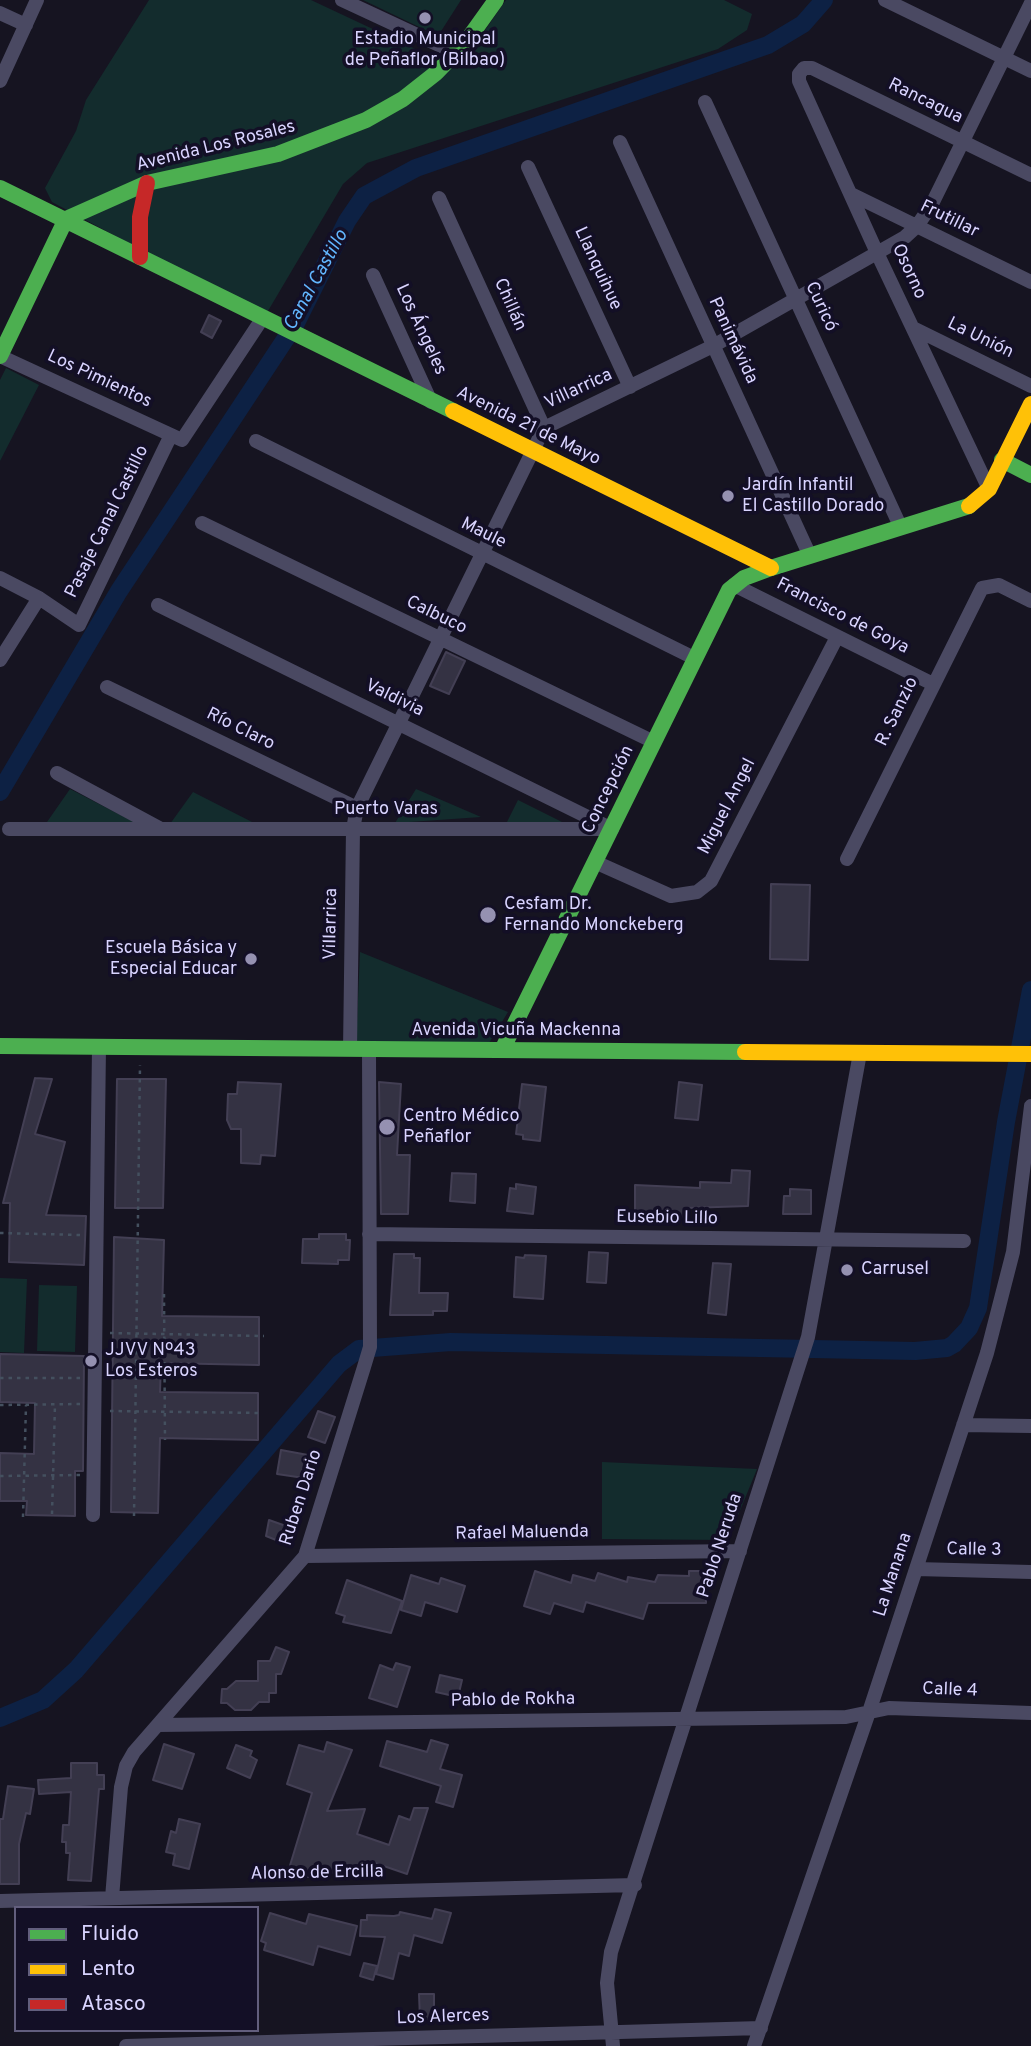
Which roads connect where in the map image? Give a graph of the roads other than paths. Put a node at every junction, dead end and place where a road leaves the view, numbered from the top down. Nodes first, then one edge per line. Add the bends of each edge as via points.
1 (37, 0) edge
2 (342, 0) edge
3 (496, 0) edge
4 (885, 0) edge
5 (1031, 2) edge
6 (0, 13) edge
7 (26, 25) junction
8 (457, 53) junction
9 (1004, 58) junction
10 (801, 70) joint
11 (1031, 71) edge
12 (0, 80) edge
13 (705, 102) dead end
14 (620, 142) dead end
15 (962, 142) junction
16 (528, 167) dead end
17 (1031, 175) edge
18 (147, 183) junction
19 (0, 188) edge
20 (851, 194) junction
21 (439, 198) dead end
22 (66, 219) junction
23 (917, 226) junction
24 (878, 255) junction
25 (140, 257) junction
26 (373, 275) dead end
27 (1031, 282) edge
28 (796, 300) junction
29 (270, 322) junction
30 (913, 328) junction
31 (713, 346) junction
32 (0, 356) edge
33 (1031, 386) edge
34 (630, 387) junction
35 (431, 402) junction
36 (1031, 404) edge
37 (544, 428) junction
38 (176, 438) junction
39 (256, 442) dead end
40 (530, 450) junction
41 (1002, 460) junction
42 (1031, 475) edge
43 (989, 489) junction
44 (202, 523) dead end
45 (901, 528) junction
46 (480, 555) junction
47 (810, 556) junction
48 (771, 568) junction
49 (0, 578) edge
50 (734, 585) junction
51 (39, 598) junction
52 (1031, 601) edge
53 (158, 605) dead end
54 (837, 637) junction
55 (439, 638) junction
56 (694, 658) junction
57 (0, 660) edge
58 (933, 684) junction
59 (107, 687) dead end
60 (398, 722) junction
61 (654, 742) junction
62 (57, 773) dead end
63 (357, 808) junction
64 (160, 828) junction
65 (9, 829) dead end
66 (353, 829) junction
67 (612, 829) junction
68 (847, 859) dead end
69 (595, 862) junction
70 (0, 1046) edge
71 (99, 1047) junction
72 (350, 1049) junction
73 (369, 1049) junction
74 (502, 1050) junction
75 (860, 1053) junction
76 (1031, 1055) edge
77 (1031, 1106) edge
78 (369, 1234) junction
79 (826, 1240) junction
80 (964, 1241) dead end
81 (963, 1425) junction
82 (1031, 1426) edge
83 (93, 1515) dead end
84 (740, 1551) junction
85 (304, 1556) junction
86 (916, 1569) junction
87 (1031, 1572) edge
88 (869, 1712) junction
89 (1031, 1713) edge
90 (687, 1717) junction
91 (158, 1725) junction
92 (635, 1885) junction
93 (112, 1898) junction
94 (0, 1900) edge
95 (761, 2028) junction
96 (612, 2039) edge
97 (498, 2040) edge
98 (391, 2042) edge
99 (284, 2044) edge
100 (179, 2045) edge
101 (126, 2046) edge
102 (754, 2046) edge

1 - 7 street
2 - 8 street
3 - 8 street, Avenida Los Rosales
4 - 9 street
5 - 9 street, Villarrica
6 - 7 street
7 - 12 street
8 - 18 street, Avenida Los Rosales via 403,99 336,134 278,154
9 - 11 street
9 - 15 street, Villarrica
10 - 15 street, Rancagua via 812,68
10 - 20 street, Osorno via 799,81
13 - 28 street, Curicó
14 - 31 street, Panimávida
15 - 17 street, Rancagua
15 - 23 street, Villarrica
16 - 34 street, Llanquihue
18 - 22 street, Avenida Los Rosales
18 - 25 street via 139,217
19 - 22 street, Avenida 21 de Mayo
20 - 23 street, Frutillar
20 - 24 street, Osorno
21 - 37 street, Chillán
22 - 25 street, Avenida 21 de Mayo
22 - 32 street
23 - 24 street, Villarrica
23 - 27 street, Frutillar
24 - 28 street, Villarrica
24 - 30 street, Osorno
25 - 29 street, Avenida 21 de Mayo
26 - 35 street, Los Ángeles
28 - 31 street, Villarrica
28 - 45 street, Curicó
29 - 35 street, Avenida 21 de Mayo
29 - 38 street, Pasaje Canal Castillo
30 - 33 street, La Unión
30 - 43 street, Osorno
31 - 34 street, Villarrica
31 - 47 street, Panimávida
32 - 38 street, Los Pimientos
34 - 37 street, Villarrica
35 - 40 street, Avenida 21 de Mayo
36 - 41 street
37 - 40 street, Villarrica
38 - 51 street, Pasaje Canal Castillo via 79,625
39 - 46 street, Maule
40 - 46 street, Villarrica
40 - 48 street, Avenida 21 de Mayo
41 - 42 street
41 - 43 street
43 - 45 street via 971,506
44 - 55 street, Calbuco
45 - 47 street
46 - 55 street, Villarrica
46 - 56 street, Maule
47 - 48 street
48 - 50 street
49 - 51 street
50 - 54 street, Francisco de Goya
50 - 56 street, Concepción
51 - 57 street
52 - 58 street, R. Sanzio via 999,585 987,585 978,593
53 - 60 street, Valdivia
54 - 58 street, Francisco de Goya
54 - 69 street, Miguel Angel via 710,881 697,892 671,896
55 - 60 street, Villarrica
55 - 61 street, Calbuco
56 - 61 street, Concepción
58 - 68 street, R. Sanzio
59 - 63 street, Río Claro
60 - 63 street, Villarrica
60 - 67 street, Valdivia
61 - 67 street, Concepción
62 - 64 street, Puerto Varas
63 - 66 street, Villarrica
64 - 65 street, Puerto Varas
64 - 66 street, Puerto Varas
66 - 67 street, Puerto Varas
66 - 72 street, Villarrica
67 - 69 street, Concepción
69 - 74 street, Concepción
70 - 71 street, Avenida Vicuña Mackenna
71 - 72 street, Avenida Vicuña Mackenna
71 - 83 street
72 - 73 street, Avenida Vicuña Mackenna
73 - 74 street, Avenida Vicuña Mackenna
73 - 78 street, Ruben Dario
74 - 75 street, Avenida Vicuña Mackenna
75 - 76 street, Avenida Vicuña Mackenna
75 - 79 street, Pablo Neruda
77 - 81 street, La Manana via 1013,1252
78 - 79 street, Eusebio Lillo
78 - 85 street, Ruben Dario via 369,1336 364,1367
79 - 80 street, Eusebio Lillo
79 - 84 street, Pablo Neruda via 808,1337
81 - 82 street
81 - 86 street, La Manana
84 - 85 street, Rafael Maluenda
84 - 90 street, Pablo Neruda
85 - 91 street, Ruben Dario
86 - 87 street, Calle 3
86 - 88 street, La Manana
88 - 89 street, Calle 4 via 889,1708
88 - 90 street, Pablo de Rokha via 846,1717
88 - 95 street, La Manana
90 - 91 street, Pablo de Rokha
90 - 92 street, Pablo Neruda
91 - 93 street, Ruben Dario via 126,1766
92 - 93 street, Alonso de Ercilla
92 - 96 street, Pablo Neruda via 607,1969
93 - 94 street, Alonso de Ercilla
95 - 96 street, Los Alerces
95 - 102 street, La Manana
96 - 97 street, Los Alerces
97 - 98 street, Los Alerces
98 - 99 street, Los Alerces
99 - 100 street, Los Alerces
100 - 101 street, Los Alerces

